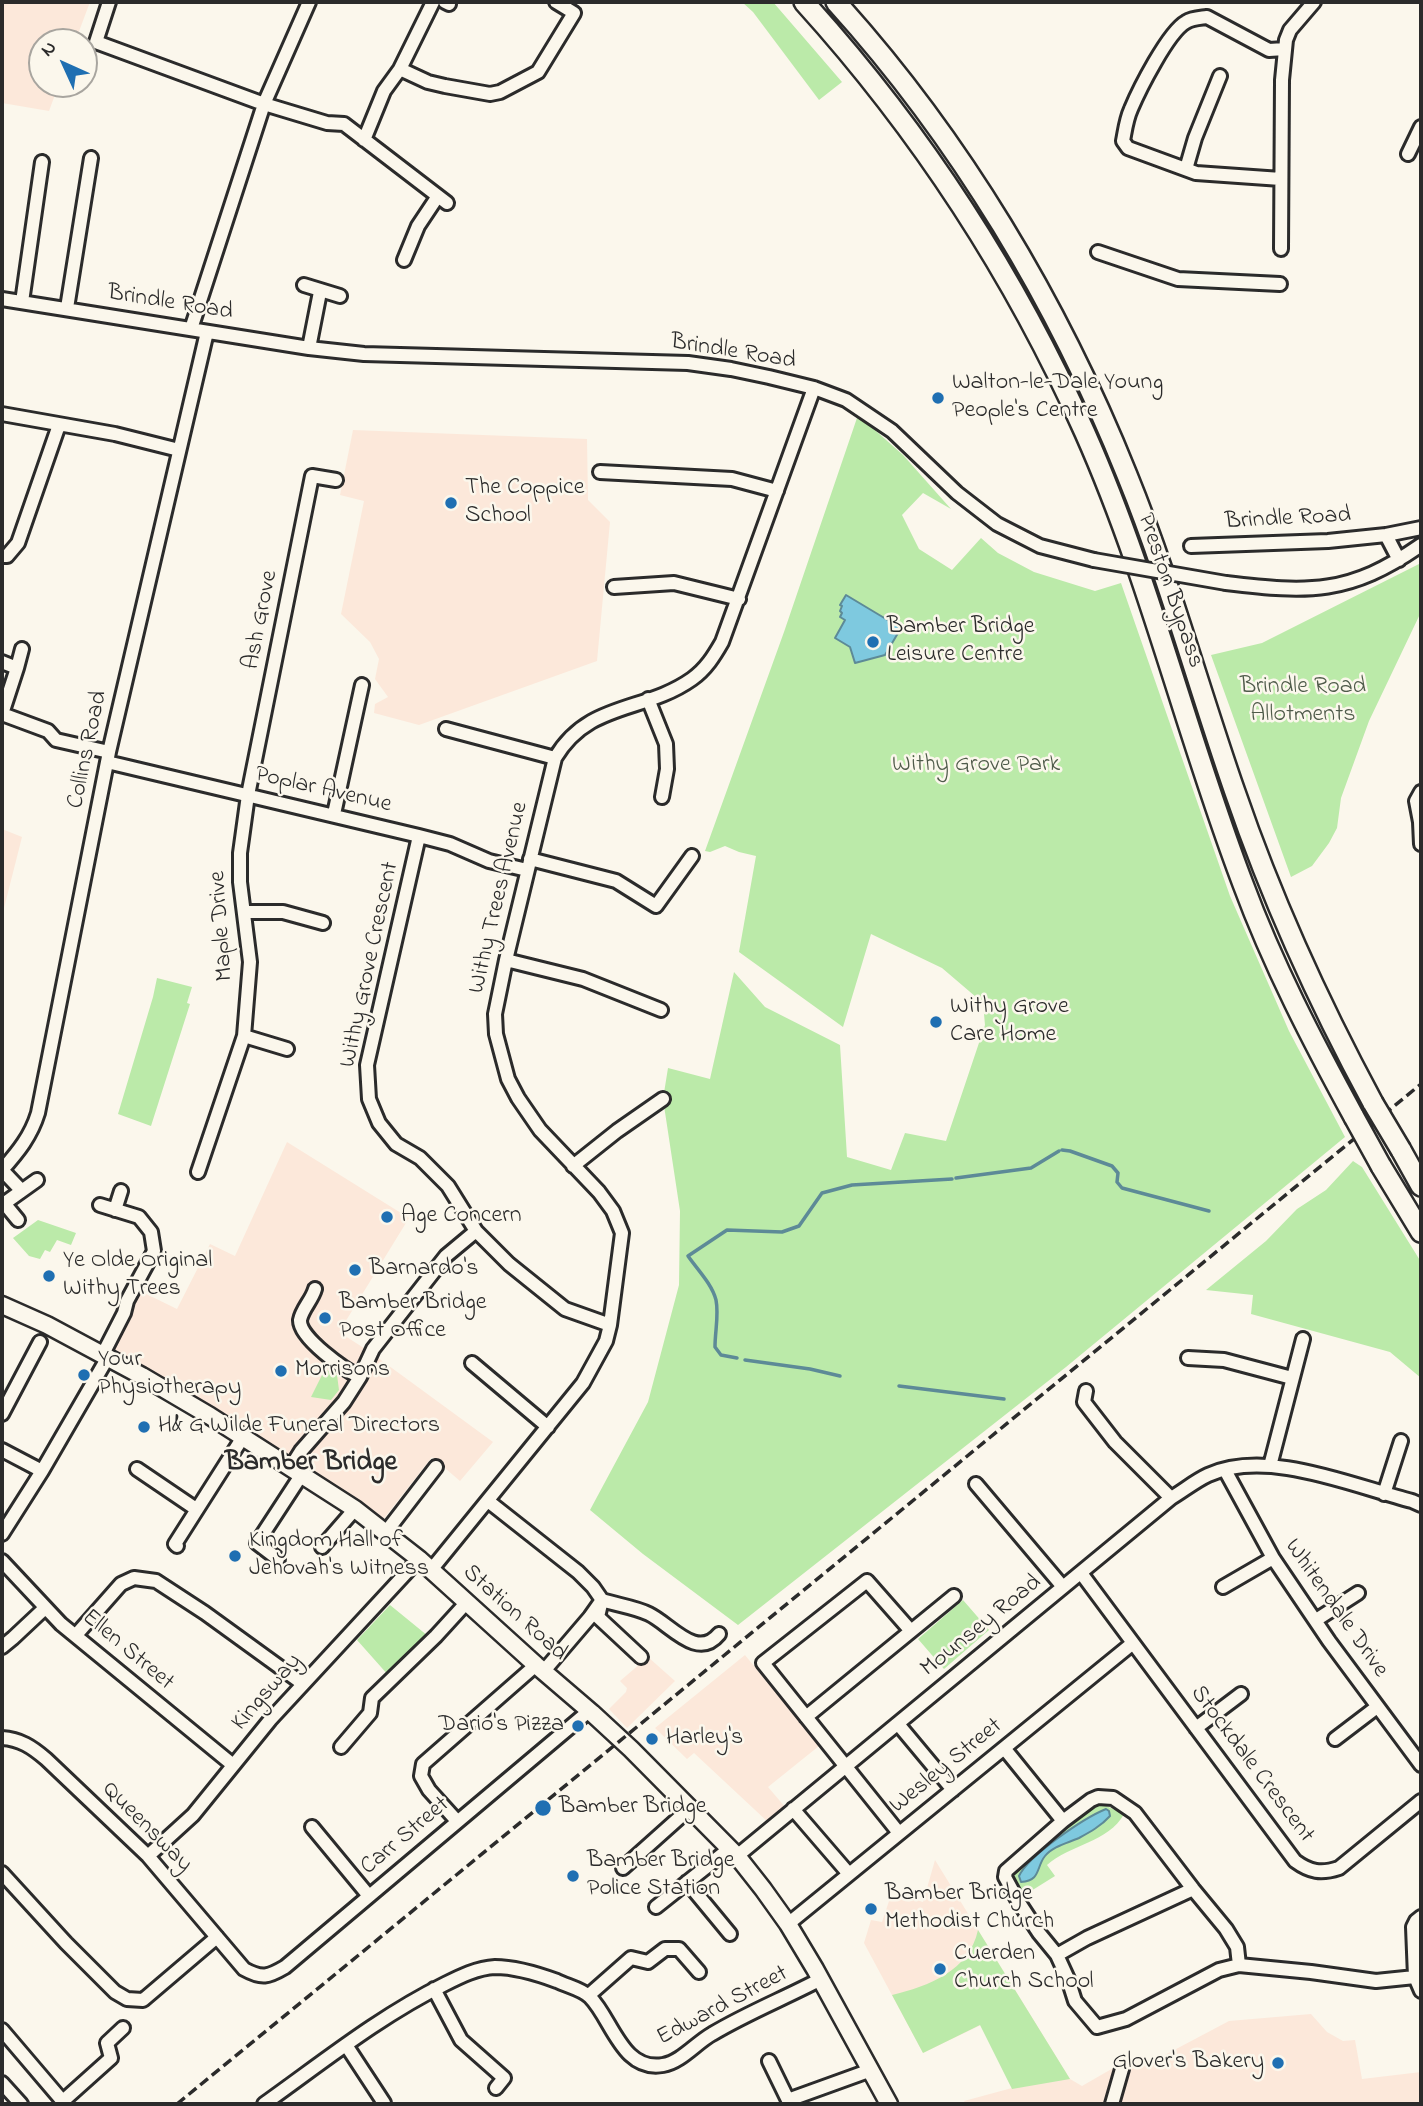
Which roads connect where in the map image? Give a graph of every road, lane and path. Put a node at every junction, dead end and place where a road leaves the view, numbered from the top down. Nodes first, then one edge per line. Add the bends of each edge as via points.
1 (109, 2) edge
2 (309, 2) edge
3 (433, 2) edge
4 (556, 2) edge
5 (804, 2) edge
6 (836, 2) edge
7 (1314, 2) edge
8 (1284, 49) junction
9 (400, 69) junction
10 (1220, 76) dead end
11 (264, 104) junction
12 (1421, 127) edge
13 (364, 140) junction
14 (1408, 154) dead end
15 (92, 158) dead end
16 (42, 162) dead end
17 (1186, 169) junction
18 (1280, 179) junction
19 (1281, 249) dead end
20 (1098, 252) dead end
21 (404, 260) dead end
22 (1280, 284) dead end
23 (304, 285) dead end
24 (320, 292) junction
25 (340, 296) dead end
26 (2, 299) edge
27 (22, 302) junction
28 (67, 308) junction
29 (191, 329) junction
30 (207, 332) junction
31 (309, 348) junction
32 (814, 388) junction
33 (2, 414) edge
34 (59, 425) junction
35 (179, 450) junction
36 (600, 472) dead end
37 (336, 480) dead end
38 (777, 491) junction
39 (1421, 528) edge
40 (1386, 535) junction
41 (1191, 545) dead end
42 (1421, 545) edge
43 (2, 556) edge
44 (1399, 560) junction
45 (614, 587) dead end
46 (738, 599) junction
47 (22, 649) dead end
48 (2, 662) edge
49 (17, 668) junction
50 (362, 685) dead end
51 (648, 699) junction
52 (2, 714) edge
53 (446, 729) dead end
54 (108, 757) junction
55 (555, 758) junction
56 (1421, 792) edge
57 (248, 795) junction
58 (662, 797) dead end
59 (334, 814) junction
60 (419, 836) junction
61 (1421, 844) edge
62 (692, 856) dead end
63 (528, 864) junction
64 (245, 912) junction
65 (323, 923) dead end
66 (506, 960) junction
67 (661, 1010) dead end
68 (244, 1036) junction
69 (287, 1049) dead end
70 (663, 1098) dead end
71 (573, 1166) junction
72 (2, 1170) edge
73 (198, 1172) dead end
74 (37, 1180) dead end
75 (1421, 1186) edge
76 (21, 1190) junction
77 (121, 1191) dead end
78 (3, 1204) edge
79 (100, 1205) dead end
80 (115, 1210) junction
81 (18, 1220) dead end
82 (476, 1231) junction
83 (1421, 1232) edge
84 (314, 1289) dead end
85 (2, 1305) edge
86 (610, 1325) junction
87 (1303, 1339) dead end
88 (40, 1342) dead end
89 (106, 1355) junction
90 (1188, 1358) dead end
91 (472, 1363) dead end
92 (360, 1377) junction
93 (1292, 1378) junction
94 (1086, 1391) dead end
95 (2, 1413) edge
96 (548, 1427) junction
97 (243, 1437) junction
98 (1401, 1441) dead end
99 (2, 1450) edge
100 (1269, 1466) junction
101 (436, 1467) dead end
102 (137, 1469) dead end
103 (296, 1470) junction
104 (1225, 1470) junction
105 (43, 1471) junction
106 (976, 1484) dead end
107 (1384, 1494) junction
108 (1171, 1498) junction
109 (488, 1501) junction
110 (1421, 1505) edge
111 (355, 1508) junction
112 (196, 1509) junction
113 (386, 1532) junction
114 (2, 1534) edge
115 (177, 1546) dead end
116 (322, 1547) dead end
117 (1273, 1558) junction
118 (278, 1559) dead end
119 (2, 1561) edge
120 (425, 1564) junction
121 (1081, 1573) junction
122 (1063, 1587) junction
123 (1223, 1587) dead end
124 (1358, 1593) dead end
125 (954, 1595) dead end
126 (602, 1600) junction
127 (467, 1602) junction
128 (45, 1608) junction
129 (1316, 1620) junction
130 (911, 1631) junction
131 (719, 1634) dead end
132 (76, 1635) junction
133 (1133, 1643) junction
134 (2, 1647) edge
135 (641, 1657) dead end
136 (540, 1669) junction
137 (303, 1684) junction
138 (1241, 1694) dead end
139 (1377, 1707) junction
140 (589, 1711) junction
141 (806, 1717) junction
142 (898, 1724) junction
143 (1196, 1728) junction
144 (2, 1738) edge
145 (1335, 1739) dead end
146 (341, 1747) dead end
147 (1004, 1748) junction
148 (233, 1765) junction
149 (1421, 1765) edge
150 (845, 1767) junction
151 (953, 1790) junction
152 (1421, 1801) edge
153 (689, 1809) junction
154 (793, 1809) junction
155 (457, 1821) junction
156 (1063, 1821) junction
157 (312, 1827) dead end
158 (899, 1833) junction
159 (733, 1852) junction
160 (148, 1856) junction
161 (623, 1868) dead end
162 (2, 1873) edge
163 (849, 1874) junction
164 (687, 1882) junction
165 (1193, 1889) junction
166 (369, 1896) junction
167 (656, 1907) dead end
168 (1421, 1917) edge
169 (788, 1924) junction
170 (730, 1934) dead end
171 (217, 1937) junction
172 (1057, 1955) junction
173 (1240, 1965) junction
174 (244, 1969) joint
175 (699, 1972) dead end
176 (1415, 1977) junction
177 (821, 1979) junction
178 (434, 1990) junction
179 (1421, 1991) edge
180 (589, 1995) junction
181 (123, 2028) dead end
182 (2, 2030) edge
183 (346, 2045) junction
184 (769, 2061) dead end
185 (1122, 2069) dead end
186 (870, 2070) junction
187 (2, 2083) edge
188 (496, 2088) dead end
189 (64, 2103) edge
190 (20, 2104) edge
191 (264, 2104) edge
192 (384, 2104) edge
193 (889, 2104) edge
194 (1112, 2104) edge

1 - 11 street via 96,42
2 - 11 street
3 - 9 street
4 - 9 street via 574,13 538,72 521,89 490,94 428,82
5 - 83 highway, Preston Bypass, bridge via 896,112 987,246 1050,360 1085,433 1142,583 1243,886 1320,1055
6 - 75 highway, Preston Bypass, bridge via 950,147 1071,348 1156,550 1269,886 1315,993
7 - 8 street via 1290,30
8 - 17 street via 1269,50 1207,17 1185,22 1176,30 1131,109 1123,141 1128,148
8 - 18 street
9 - 13 street via 384,91
10 - 17 street
11 - 13 street via 327,124 344,124
11 - 29 street
12 - 14 street
13 - 21 street via 443,199 418,226
15 - 28 street
16 - 27 street
17 - 18 street
18 - 19 street
20 - 22 street via 1178,279
23 - 24 street
24 - 25 street
24 - 31 street
26 - 27 street, Brindle Road
27 - 28 street, Brindle Road
28 - 29 street, Brindle Road
29 - 30 street, Brindle Road
30 - 31 street, Brindle Road
30 - 35 street, Collins Road
31 - 32 street, Brindle Road via 364,354 688,363
32 - 38 street, Withy Trees Avenue
32 - 44 street, Brindle Road, bridge via 846,400 892,431 957,493 997,524 1040,546 1094,560 1272,589 1332,587
33 - 34 street
34 - 35 street
34 - 43 street via 18,544
35 - 54 street, Collins Road
36 - 38 street via 732,479
37 - 57 street, Ash Grove via 312,477
38 - 46 street, Withy Trees Avenue
39 - 40 street, Brindle Road
40 - 41 street, Brindle Road
40 - 44 street, Brindle Road
42 - 44 street, Brindle Road
45 - 46 street via 674,583
46 - 51 street, Withy Trees Avenue via 708,665 689,681
47 - 49 street
48 - 49 street
49 - 52 street
50 - 59 street
51 - 55 street, Withy Trees Avenue via 593,719 564,743
51 - 58 street via 666,744
52 - 54 street, Poplar Avenue via 48,731 56,740
53 - 55 street
54 - 57 street, Poplar Avenue
54 - 72 street, Collins Road via 38,1113 28,1138
55 - 63 street, Withy Trees Avenue
56 - 61 street via 1416,801
57 - 59 street, Poplar Avenue
57 - 64 street, Maple Drive via 240,853
59 - 60 street, Poplar Avenue
60 - 63 street, Poplar Avenue via 489,861
60 - 82 street, Withy Grove Crescent via 367,1065 369,1098 379,1123 396,1144 420,1158 448,1185
62 - 63 street, Poplar Avenue via 656,906 616,881
63 - 66 street, Withy Trees Avenue
64 - 65 street via 283,912
64 - 68 street, Maple Drive via 250,962
66 - 67 street via 583,979
66 - 71 street, Withy Trees Avenue via 495,1014 508,1079 540,1130
68 - 69 street
68 - 73 street, Maple Drive
70 - 71 street
71 - 86 street, Withy Trees Avenue via 613,1211 621,1233
72 - 76 street
74 - 76 street
76 - 78 street
77 - 80 street
78 - 81 street
79 - 80 street
80 - 89 street via 139,1217 151,1232 154,1251 127,1301
82 - 86 street, Withy Grove Crescent via 565,1309
82 - 92 street via 438,1266 373,1349
84 - 92 street via 300,1319 304,1332 348,1372
85 - 89 main road, Station Road
86 - 96 street, Withy Trees Avenue via 594,1366
87 - 93 street
88 - 95 street
89 - 97 main road, Station Road
89 - 105 street
90 - 93 street via 1224,1360
91 - 96 street
92 - 103 street via 301,1451
93 - 100 street
94 - 108 street via 1084,1402 1115,1443
96 - 109 street, Withy Trees Avenue
97 - 103 main road, Station Road
97 - 112 street
98 - 107 street
99 - 105 street
100 - 104 street, Mounsey Road
100 - 107 street, Mounsey Road
101 - 113 street
102 - 112 street
103 - 111 main road, Station Road
103 - 118 street via 257,1544
104 - 108 street, Mounsey Road via 1207,1475
104 - 117 street, Whitendale Drive
105 - 114 street
106 - 122 street
107 - 110 street, Mounsey Road
108 - 121 street, Mounsey Road
109 - 120 street, Kingsway
109 - 126 street via 578,1572
111 - 113 main road, Station Road
111 - 116 street
112 - 115 street
113 - 120 main road, Station Road
117 - 123 street
117 - 129 street, Whitendale Drive
119 - 128 street, Ellen Street
120 - 127 main road, Station Road
120 - 137 street, Kingsway
121 - 122 street, Mounsey Road
121 - 133 street, Stockdale Crescent
122 - 142 street, Mounsey Road
124 - 129 street
125 - 130 street
126 - 131 street via 649,1614 692,1642 713,1641
126 - 135 street via 598,1617
126 - 136 street
127 - 136 main road, Station Road
127 - 146 street via 372,1698 370,1713
128 - 132 street, Ellen Street
128 - 134 street
129 - 139 street, Whitendale Drive
130 - 141 street
130 - 141 street via 867,1581 763,1663
132 - 137 street via 121,1584 134,1578 156,1581
132 - 148 street, Ellen Street
133 - 143 street, Stockdale Crescent
133 - 147 street, Wesley Street
136 - 140 main road, Station Road
136 - 155 street via 423,1764 421,1776 429,1790
137 - 148 street, Kingsway
138 - 143 street
139 - 145 street
139 - 149 street, Whitendale Drive
140 - 153 main road, Station Road
140 - 155 street, Carr Street
141 - 150 street
142 - 150 street, Mounsey Road
142 - 151 street
143 - 152 street, Stockdale Crescent via 1295,1861 1307,1870 1325,1873 1339,1868
144 - 160 street, Queensway via 31,1746
147 - 151 street, Wesley Street
147 - 156 street
148 - 160 street, Kingsway via 192,1815
150 - 154 street, Mounsey Road
150 - 158 street
151 - 158 street, Wesley Street
153 - 159 main road, Station Road
153 - 161 street
154 - 159 street, Mounsey Road
154 - 163 street
155 - 166 street, Carr Street
156 - 165 street via 1098,1797 1113,1798 1135,1813
156 - 172 street via 1010,1865 1004,1877
157 - 166 street
158 - 163 street, Wesley Street
159 - 164 street, Mounsey Road
159 - 169 main road, Station Road
160 - 171 street, Queensway
162 - 171 street via 66,1943 127,1999 143,2000
163 - 169 street, Wesley Street
164 - 167 street, Mounsey Road
164 - 170 street
165 - 172 street
165 - 173 street via 1226,1929 1237,1947
166 - 174 street, Carr Street via 285,1967 261,1977
168 - 176 street via 1413,1927
169 - 177 main road, Station Road
171 - 174 street, Queensway
172 - 173 street via 1075,2001 1097,2027 1126,2019 1220,1970
173 - 176 street via 1376,1982
175 - 180 street via 679,1949 665,1949 648,1962 631,1958
176 - 179 street
177 - 180 street, Edward Street via 742,2017 662,2065 639,2063 629,2055
177 - 186 main road, Station Road
178 - 180 street via 470,1972 494,1967 544,1976
178 - 183 street via 388,2014
178 - 188 street via 461,2040 504,2078
181 - 189 street via 107,2043 110,2059
182 - 189 street
183 - 191 street
183 - 192 street
184 - 186 street via 788,2101
185 - 194 street
186 - 193 main road, Station Road
187 - 190 street

